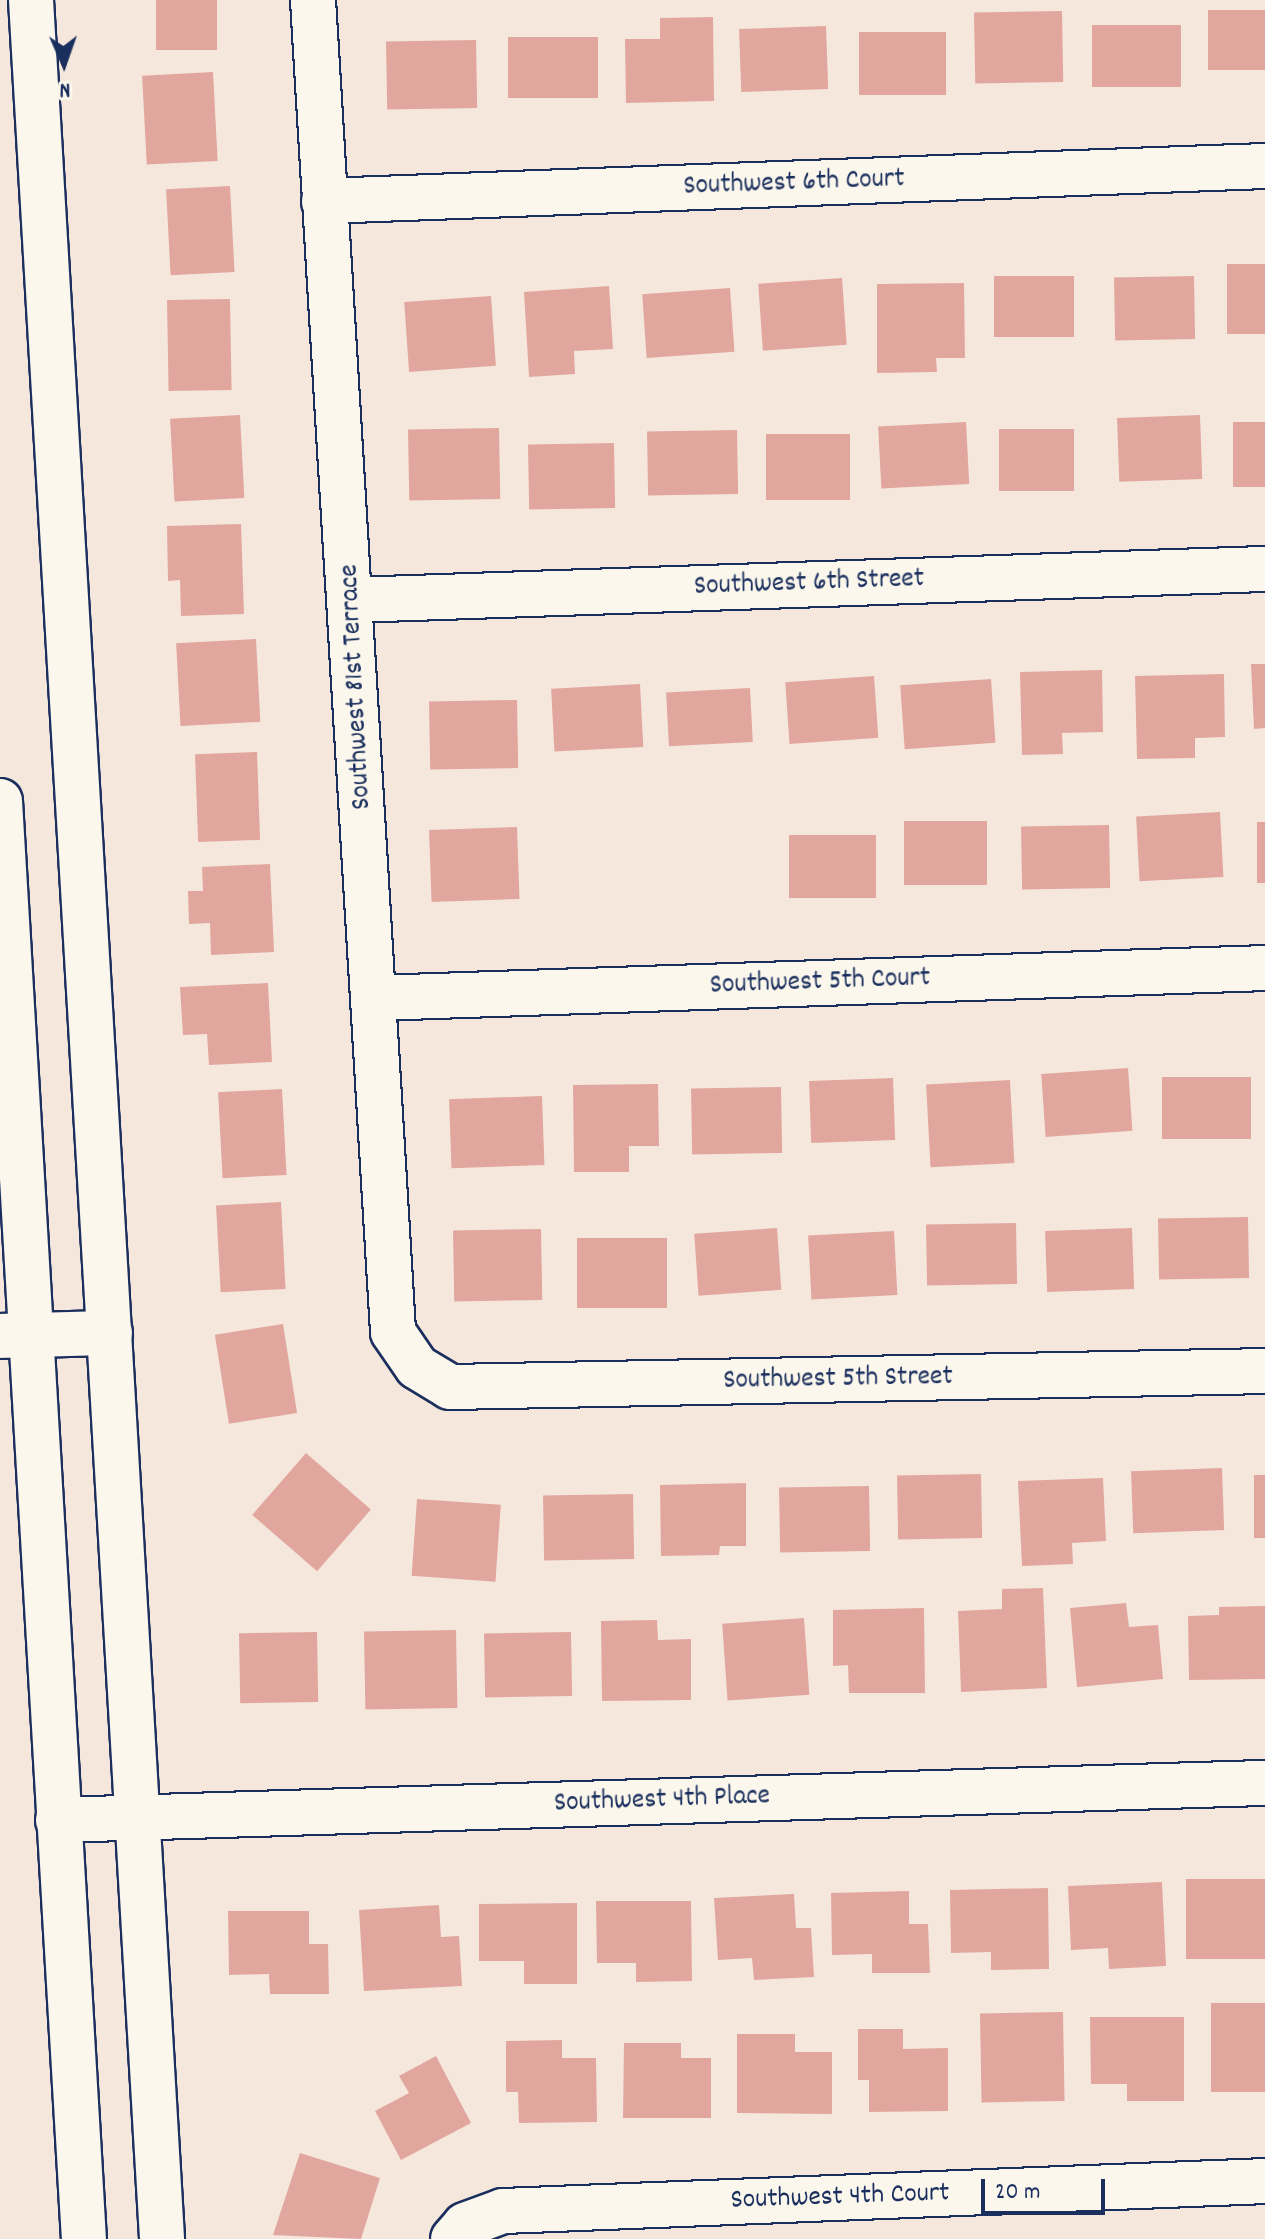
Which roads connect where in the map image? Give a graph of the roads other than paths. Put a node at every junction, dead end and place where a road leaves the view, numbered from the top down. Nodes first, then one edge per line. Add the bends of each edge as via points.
1 (31, 0) edge
2 (313, 0) edge
3 (1265, 166) edge
4 (324, 201) junction
5 (1265, 569) edge
6 (353, 600) junction
7 (0, 801) edge
8 (1265, 968) edge
9 (376, 998) junction
10 (110, 1333) junction
11 (16, 1336) edge
12 (417, 1367) joint
13 (1265, 1371) edge
14 (1265, 1783) edge
15 (137, 1817) junction
16 (58, 1820) junction
17 (1265, 2181) edge
18 (459, 2232) edge
19 (84, 2239) edge
20 (162, 2239) edge

1 - 10 street
2 - 4 street, Southwest 81st Terrace
3 - 4 street, Southwest 6th Court
4 - 6 street, Southwest 81st Terrace
5 - 6 street, Southwest 6th Street
6 - 9 street, Southwest 81st Terrace
7 - 11 street
8 - 9 street, Southwest 5th Court
9 - 12 street, Southwest 81st Terrace via 393,1332
10 - 11 street
10 - 15 street
11 - 16 street
12 - 13 street, Southwest 5th Street via 450,1387
14 - 15 street, Southwest 4th Place
15 - 16 street, Southwest 4th Place
15 - 20 street
16 - 19 street
17 - 18 street, Southwest 4th Court via 503,2211

